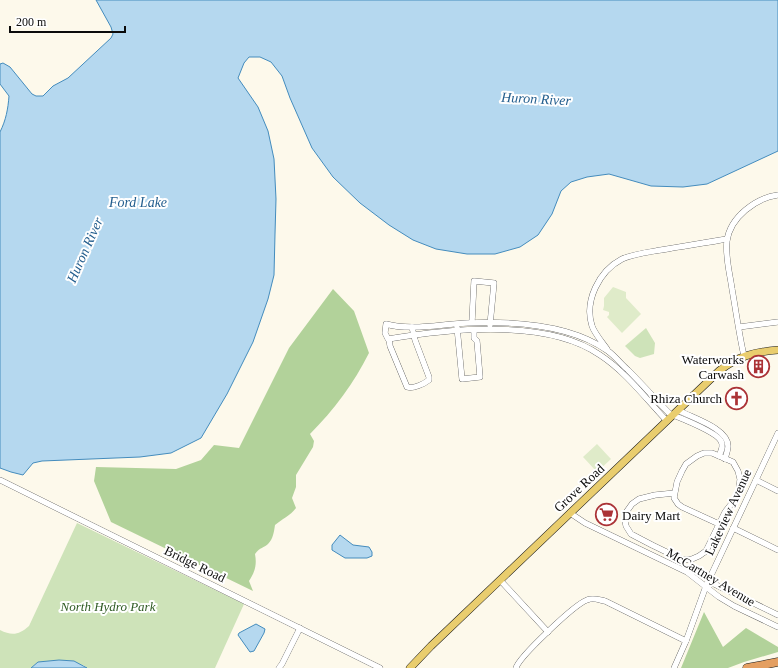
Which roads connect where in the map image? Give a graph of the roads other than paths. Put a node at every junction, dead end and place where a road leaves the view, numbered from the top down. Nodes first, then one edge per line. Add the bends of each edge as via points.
1 (778, 195) edge
2 (727, 239) junction
3 (472, 322) junction
4 (491, 322) junction
5 (778, 322) edge
6 (457, 323) junction
7 (412, 327) junction
8 (739, 327) junction
9 (549, 328) junction
10 (490, 329) junction
11 (457, 330) junction
12 (474, 330) junction
13 (414, 335) junction
14 (548, 335) junction
15 (389, 339) junction
16 (588, 339) junction
17 (586, 347) junction
18 (778, 350) edge
19 (609, 351) junction
20 (744, 356) junction
21 (617, 364) junction
22 (635, 377) junction
23 (640, 383) junction
24 (635, 388) junction
25 (658, 401) junction
26 (653, 406) junction
27 (673, 415) junction
28 (778, 433) edge
29 (722, 458) junction
30 (0, 480) edge
31 (756, 480) junction
32 (778, 491) edge
33 (675, 493) junction
34 (570, 513) junction
35 (719, 524) junction
36 (733, 528) junction
37 (778, 550) edge
38 (500, 580) junction
39 (707, 583) junction
40 (778, 615) edge
41 (778, 626) edge
42 (300, 628) junction
43 (548, 632) junction
44 (686, 641) junction
45 (778, 662) edge
46 (279, 668) edge
47 (380, 668) edge
48 (410, 668) edge
49 (516, 668) edge
50 (674, 668) edge
51 (747, 668) edge

1 - 2 street via 768,196 749,207 738,217
2 - 8 street via 728,265
2 - 19 street via 647,252 623,259 610,268 593,293 589,308 592,327
3 - 4 street
3 - 4 street via 474,281 494,283
3 - 6 street
4 - 9 street
4 - 10 street
5 - 8 street
6 - 7 street
6 - 11 street
7 - 13 street
7 - 15 street via 386,324 385,333
8 - 20 street
9 - 14 street
9 - 16 street
10 - 12 street
10 - 14 street
11 - 12 street
11 - 12 street via 462,379 480,377
11 - 13 street
13 - 15 street
13 - 15 street via 429,380 410,388 405,385
14 - 17 street via 561,337
16 - 17 street
16 - 19 street
17 - 21 street
18 - 20 main road, Grove Road
19 - 21 street
20 - 27 main road, Grove Road via 719,371
21 - 22 street
21 - 24 street
22 - 23 street
22 - 25 street via 658,396
23 - 24 street
23 - 25 street
24 - 26 street
25 - 26 street
25 - 27 street
26 - 27 street
27 - 29 street via 721,432 728,446
27 - 34 main road, Grove Road
28 - 31 street, Lakeview Avenue
29 - 33 street via 711,453 693,458 682,471
29 - 35 street via 734,462 740,479 736,498
30 - 42 street, Bridge Road
31 - 32 street
31 - 36 street, Lakeview Avenue
33 - 35 street via 675,500 682,507
33 - 35 street via 638,499 627,511 625,522 628,530 636,537 683,560 699,556 706,551
34 - 38 main road, Grove Road
34 - 39 street, McCartney Avenue
36 - 37 street
36 - 39 street, Lakeview Avenue
38 - 43 street
38 - 48 main road, Grove Road
39 - 40 street
39 - 41 street, McCartney Avenue via 719,597
39 - 44 street, Lakeview Avenue
42 - 46 street
42 - 47 street, Bridge Road
43 - 44 street via 581,603 588,599 596,599
43 - 49 street via 521,658
44 - 50 street, Lakeview Avenue
45 - 51 highway

